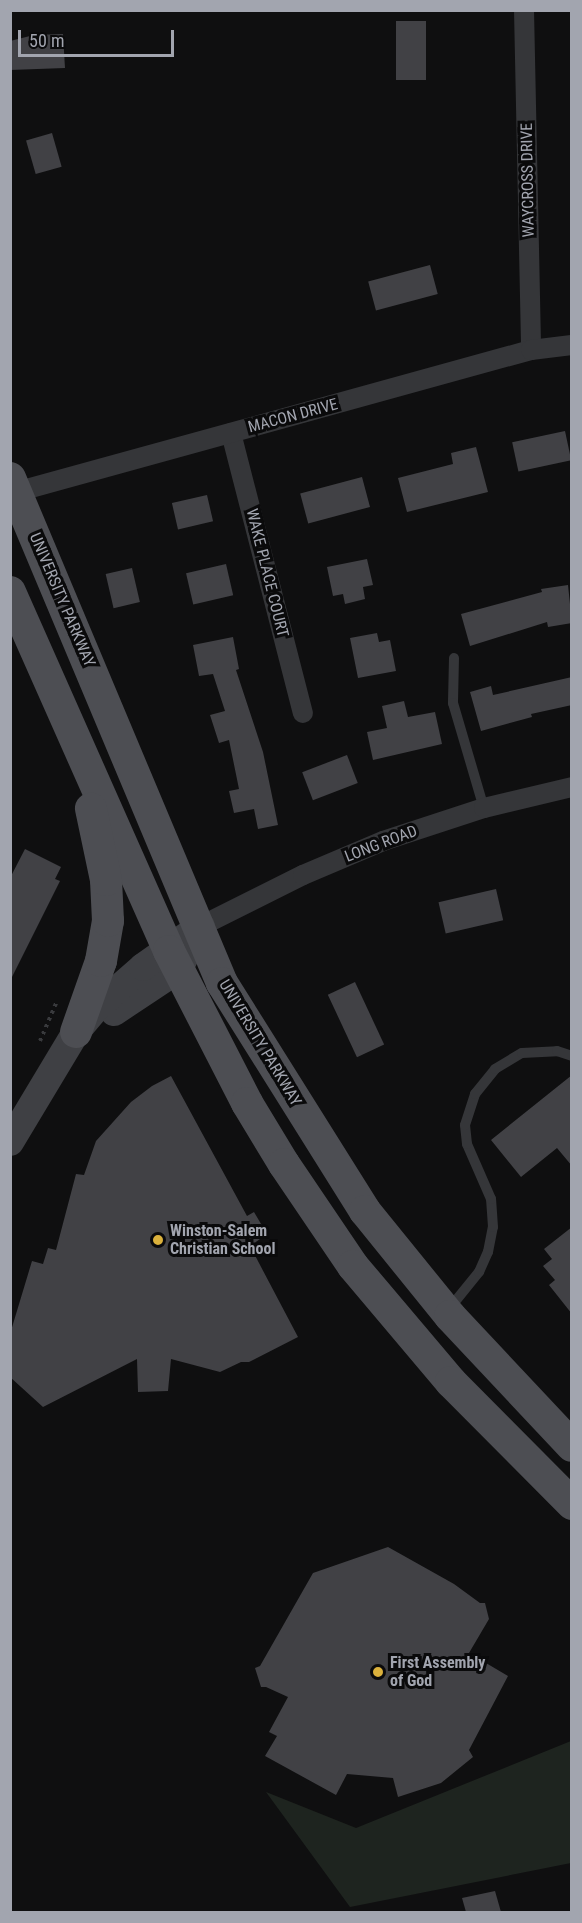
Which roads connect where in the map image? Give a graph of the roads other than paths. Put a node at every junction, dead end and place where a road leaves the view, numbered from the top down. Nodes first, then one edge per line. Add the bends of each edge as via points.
1 (524, 10) edge
2 (572, 345) edge
3 (531, 350) junction
4 (231, 433) junction
5 (13, 485) edge
6 (10, 592) edge
7 (454, 658) dead end
8 (303, 713) dead end
9 (87, 764) junction
10 (572, 787) edge
11 (484, 808) junction
12 (201, 926) junction
13 (174, 960) junction
14 (76, 1032) junction
15 (572, 1056) edge
16 (50, 1078) junction
17 (10, 1142) edge
18 (446, 1311) junction
19 (572, 1446) edge
20 (572, 1504) edge

1 - 3 street, WAYCROSS DRIVE
2 - 3 street, MACON DRIVE
3 - 4 street, MACON DRIVE
4 - 5 street, MACON DRIVE
4 - 8 street, WAKE PLACE COURT
5 - 12 main road, UNIVERSITY PARKWAY
6 - 9 main road, UNIVERSITY PARKWAY
7 - 11 lane via 453,703
9 - 13 main road, UNIVERSITY PARKWAY
9 - 14 main road via 86,789 102,860 108,921 101,961
10 - 11 street, LONG ROAD
11 - 12 street, LONG ROAD via 383,841 303,875
12 - 13 main road
12 - 18 main road, UNIVERSITY PARKWAY via 222,983 297,1106 365,1211
13 - 14 main road via 143,967 96,1008
13 - 16 main road via 114,1012
13 - 20 main road, UNIVERSITY PARKWAY via 247,1103 354,1266 452,1382
14 - 16 main road
15 - 18 lane via 557,1051 522,1053 495,1069 475,1094 465,1125 467,1144 491,1199 494,1227 479,1272
16 - 17 main road
18 - 19 main road, UNIVERSITY PARKWAY

